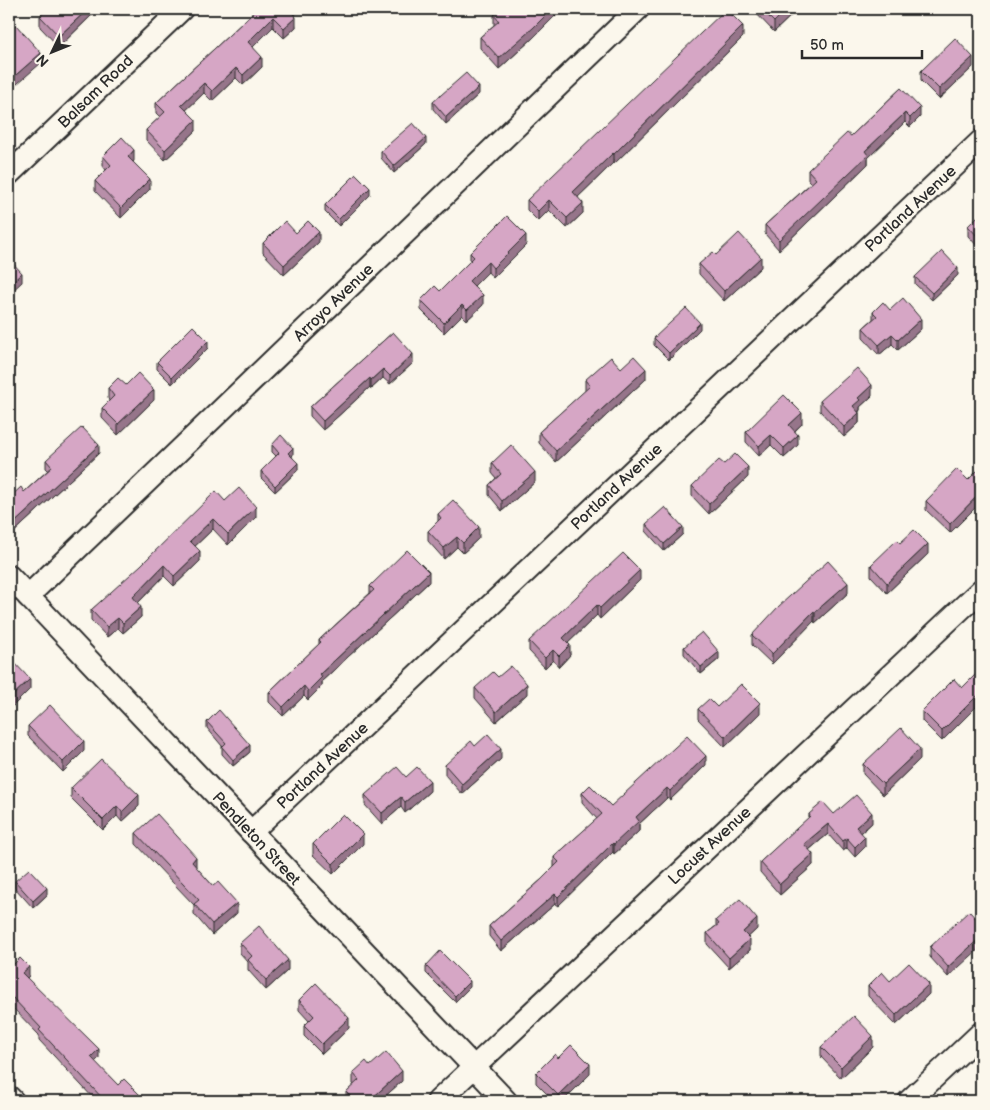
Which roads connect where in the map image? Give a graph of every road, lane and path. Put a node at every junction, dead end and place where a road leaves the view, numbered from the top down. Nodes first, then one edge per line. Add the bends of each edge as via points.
1 (182, 9) edge
2 (638, 9) edge
3 (981, 141) edge
4 (9, 174) edge
5 (9, 576) edge
6 (981, 590) edge
7 (28, 596) junction
8 (252, 832) junction
9 (981, 1033) edge
10 (474, 1067) junction
11 (9, 1097) edge
12 (13, 1101) edge
13 (438, 1101) edge
14 (506, 1101) edge
15 (909, 1101) edge

1 - 4 street, Balsam Road
2 - 7 street, Arroyo Avenue
3 - 8 street, Portland Avenue
5 - 7 street, Pendleton Street
6 - 10 street, Locust Avenue
7 - 8 street, Pendleton Street
8 - 10 street, Pendleton Street
9 - 15 street
10 - 13 street, Locust Avenue
10 - 14 street, Pendleton Street
11 - 12 street

